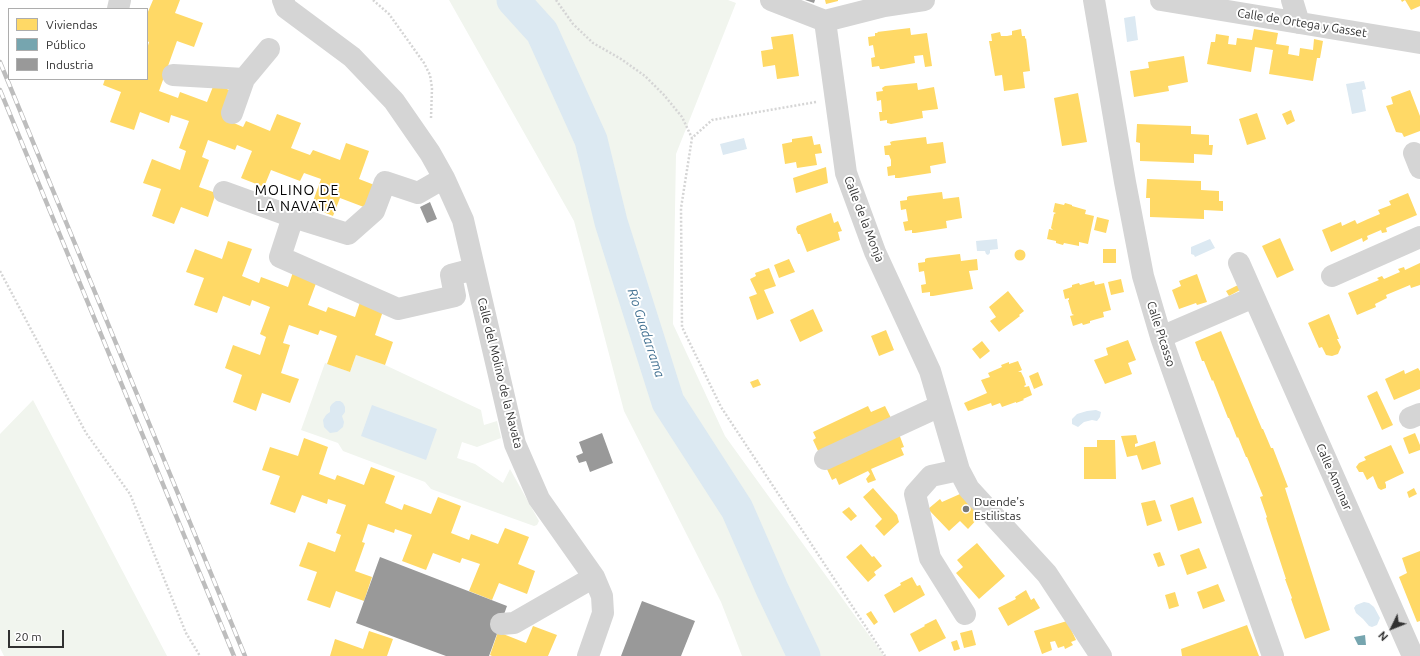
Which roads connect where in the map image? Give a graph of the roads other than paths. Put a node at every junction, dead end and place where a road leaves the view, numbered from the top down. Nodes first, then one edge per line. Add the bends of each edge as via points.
1 (283, 0) edge
2 (771, 0) edge
3 (924, 0) edge
4 (1094, 0) edge
5 (1161, 0) edge
6 (1292, 0) edge
7 (825, 21) junction
8 (1299, 23) junction
9 (1420, 43) edge
10 (269, 49) dead end
11 (173, 76) dead end
12 (244, 79) junction
13 (232, 113) dead end
14 (444, 178) junction
15 (224, 192) dead end
16 (293, 218) junction
17 (1420, 237) edge
18 (1239, 263) dead end
19 (474, 269) junction
20 (1332, 276) dead end
21 (1254, 297) junction
22 (1161, 336) junction
23 (940, 406) junction
24 (825, 459) dead end
25 (960, 470) junction
26 (594, 577) junction
27 (965, 614) dead end
28 (501, 624) dead end
29 (588, 656) edge
30 (1101, 656) edge
31 (1273, 656) edge
32 (1413, 656) edge

1 - 14 street, Calle del Molino de la Navata via 286,8 352,57 394,101
2 - 7 street
3 - 7 street via 884,6
4 - 22 street, Calle Picasso via 1124,182 1143,276
5 - 8 street, Calle de Ortega y Gasset
6 - 8 street
7 - 23 street, Calle de la Monja via 846,173 875,252 930,370
8 - 9 street, Calle de Ortega y Gasset
10 - 12 street
11 - 12 street
12 - 13 street
14 - 16 street via 418,193 385,182 374,211 348,234
14 - 19 street, Calle del Molino de la Navata via 463,220
15 - 16 street
16 - 19 street via 280,258 398,309 455,296 451,275
17 - 20 street
18 - 21 street, Calle Amunar
19 - 26 street, Calle del Molino de la Navata via 515,444 539,499
21 - 22 street
21 - 32 street, Calle Amunar
22 - 31 street, Calle Picasso
23 - 24 street
23 - 25 street, Calle de la Monja
25 - 27 street via 931,476 915,494 930,558
25 - 30 street, Calle de la Monja via 969,489 1047,574
26 - 28 street via 514,623
26 - 29 street, Calle del Molino de la Navata via 602,596 603,613

